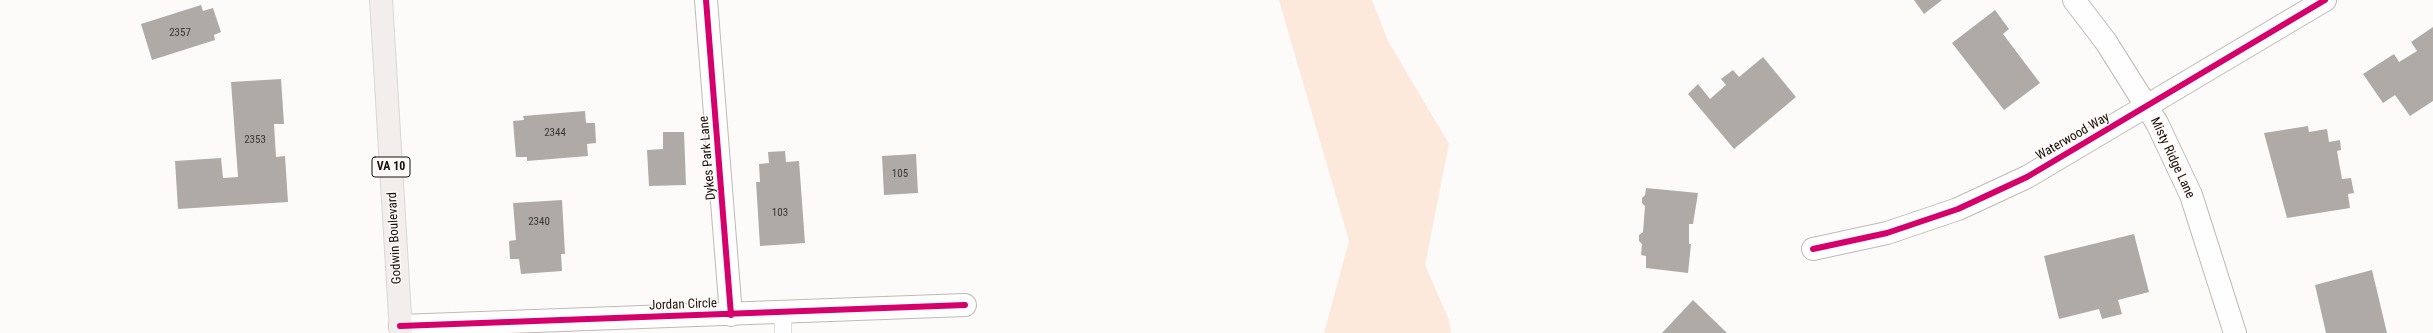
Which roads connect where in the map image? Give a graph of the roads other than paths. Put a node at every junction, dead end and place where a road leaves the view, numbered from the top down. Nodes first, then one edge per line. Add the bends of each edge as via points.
1 (381, 0) edge
2 (706, 0) edge
3 (2074, 0) edge
4 (2325, 0) edge
5 (2147, 106) junction
6 (1813, 249) dead end
7 (965, 305) dead end
8 (731, 315) junction
9 (783, 323) edge
10 (401, 330) edge
11 (2235, 333) edge

1 - 10 main road, Godwin Boulevard / VA 10
2 - 8 street, Dykes Park Lane
3 - 5 street, Misty Ridge Lane via 2106,42
4 - 5 street, Waterwood Way
5 - 6 street, Waterwood Way via 2027,177 1958,209 1887,233
5 - 11 street, Misty Ridge Lane via 2191,195
7 - 9 street, Jordan Circle
8 - 9 street, Jordan Circle
8 - 10 street, Jordan Circle

